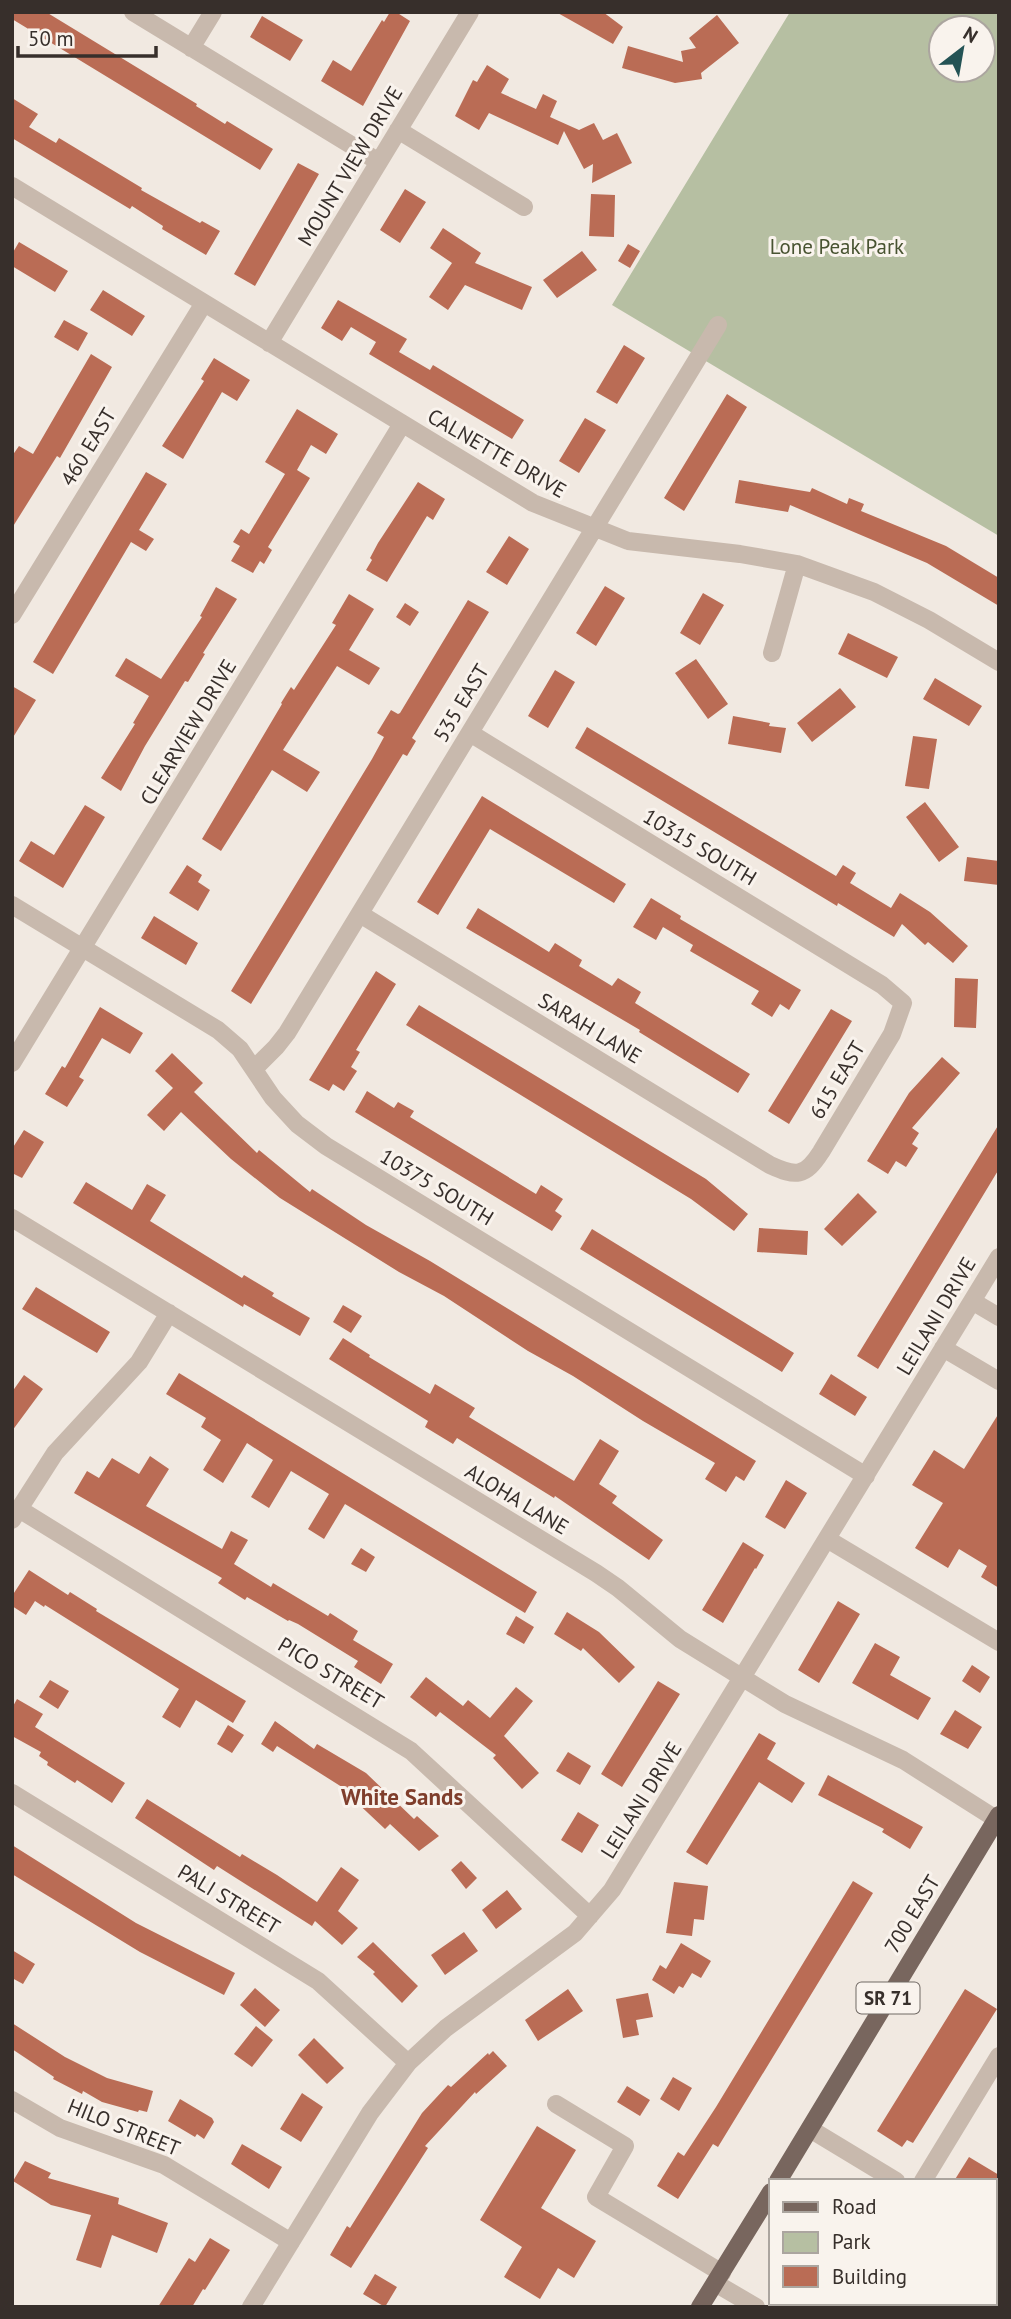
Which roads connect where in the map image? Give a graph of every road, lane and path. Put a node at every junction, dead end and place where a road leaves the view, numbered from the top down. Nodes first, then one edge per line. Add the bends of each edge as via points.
1 (133, 12) edge
2 (213, 12) edge
3 (470, 12) edge
4 (191, 48) junction
5 (398, 130) junction
6 (379, 162) junction
7 (12, 186) edge
8 (524, 207) dead end
9 (204, 303) junction
10 (718, 325) dead end
11 (269, 343) junction
12 (402, 425) junction
13 (594, 529) junction
14 (797, 564) junction
15 (12, 615) edge
16 (772, 653) dead end
17 (999, 662) edge
18 (470, 733) junction
19 (12, 905) edge
20 (360, 914) junction
21 (83, 948) junction
22 (903, 1003) joint
23 (12, 1063) edge
24 (254, 1069) junction
25 (800, 1174) joint
26 (12, 1218) edge
27 (999, 1257) edge
28 (972, 1301) junction
29 (169, 1313) junction
30 (999, 1317) edge
31 (943, 1348) junction
32 (999, 1381) edge
33 (866, 1475) junction
34 (16, 1515) edge
35 (827, 1539) junction
36 (999, 1642) edge
37 (742, 1678) junction
38 (12, 1793) edge
39 (998, 1817) edge
40 (590, 1916) junction
41 (999, 2056) edge
42 (408, 2063) junction
43 (12, 2100) edge
44 (556, 2104) dead end
45 (810, 2129) junction
46 (779, 2179) edge
47 (893, 2179) edge
48 (924, 2179) edge
49 (769, 2195) edge
50 (291, 2242) junction
51 (719, 2278) junction
52 (251, 2307) edge
53 (700, 2307) edge
54 (756, 2307) edge

1 - 4 street
2 - 4 street
3 - 5 street, MOUNT VIEW DRIVE
4 - 6 street
5 - 6 street, MOUNT VIEW DRIVE
5 - 8 street
6 - 11 street, MOUNT VIEW DRIVE
7 - 9 street, CALNETTE DRIVE
9 - 11 street, CALNETTE DRIVE
9 - 15 street, 460 EAST
10 - 13 street, 535 EAST
11 - 12 street, CALNETTE DRIVE
12 - 13 street, CALNETTE DRIVE via 533,503
12 - 21 street, CLEARVIEW DRIVE
13 - 14 street, CALNETTE DRIVE via 628,541
13 - 18 street, 535 EAST
14 - 16 street
14 - 17 street, CALNETTE DRIVE via 874,592
18 - 20 street, 535 EAST
18 - 22 street, 10315 SOUTH via 882,985
19 - 21 street, 10375 SOUTH
20 - 24 street, 535 EAST via 286,1033
20 - 25 street, SARAH LANE via 770,1165
21 - 23 street, CLEARVIEW DRIVE
21 - 24 street, 10375 SOUTH via 218,1030
22 - 25 street, 615 EAST via 892,1034 815,1161
24 - 33 street, 10375 SOUTH via 272,1098 326,1146
26 - 29 street, ALOHA LANE
27 - 28 street, LEILANI DRIVE
28 - 30 street
28 - 31 street, LEILANI DRIVE
29 - 34 street via 133,1369 55,1453
29 - 37 street, ALOHA LANE via 596,1573 680,1639
31 - 32 street
31 - 33 street, LEILANI DRIVE
33 - 35 street, LEILANI DRIVE
34 - 40 street, PICO STREET via 411,1751
35 - 36 street
35 - 37 street, LEILANI DRIVE
37 - 39 street, ALOHA LANE via 796,1710 903,1760
37 - 40 street, LEILANI DRIVE via 630,1862
38 - 42 street, PALI STREET via 318,1981
39 - 45 main road, 700 EAST / SR 71
40 - 42 street, LEILANI DRIVE via 569,1938 446,2028
41 - 48 street
42 - 50 street, LEILANI DRIVE via 370,2113
43 - 50 street, HILO STREET via 60,2128 164,2165
44 - 51 street via 625,2146 596,2197
45 - 46 main road, 700 EAST / SR 71
45 - 47 street
49 - 51 main road
50 - 52 street, LEILANI DRIVE
51 - 53 main road
51 - 54 street

